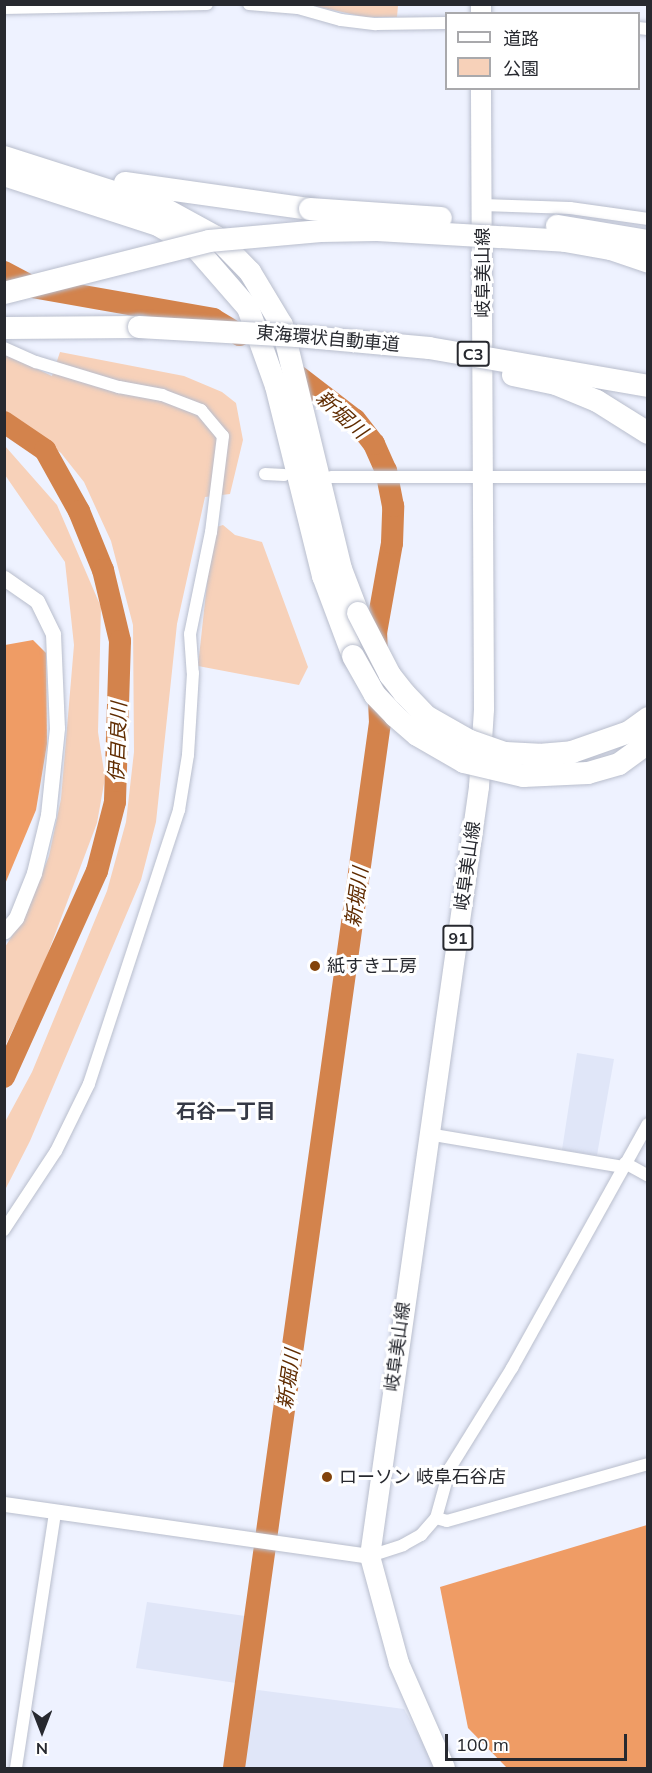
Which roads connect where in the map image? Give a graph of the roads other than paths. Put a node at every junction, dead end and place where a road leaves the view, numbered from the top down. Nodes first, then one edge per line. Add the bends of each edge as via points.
1 (207, 4) edge
2 (249, 4) edge
3 (97, 6) edge
4 (4, 8) edge
5 (445, 23) edge
6 (482, 90) edge
7 (4, 157) edge
8 (64, 174) junction
9 (4, 175) edge
10 (483, 205) junction
11 (648, 219) edge
12 (648, 241) edge
13 (648, 262) edge
14 (4, 293) edge
15 (4, 328) edge
16 (290, 330) junction
17 (4, 348) edge
18 (648, 386) edge
19 (648, 433) edge
20 (265, 474) dead end
21 (285, 475) dead end
22 (483, 476) junction
23 (331, 477) dead end
24 (648, 477) edge
25 (4, 578) edge
26 (648, 717) edge
27 (648, 743) edge
28 (648, 753) edge
29 (619, 764) junction
30 (4, 932) edge
31 (648, 1124) edge
32 (428, 1134) junction
33 (624, 1165) junction
34 (648, 1176) edge
35 (4, 1230) edge
36 (648, 1464) edge
37 (4, 1504) edge
38 (56, 1514) junction
39 (436, 1518) junction
40 (370, 1556) junction
41 (16, 1768) edge
42 (445, 1768) edge

1 - 3 street
2 - 5 street via 298,8 341,20 376,24
3 - 4 street
6 - 10 main road, 岐阜美山線 / 91
7 - 8 highway
8 - 12 highway, bridge via 310,209 579,228
8 - 16 highway via 161,207 216,237 250,272
9 - 29 highway, bridge via 159,225 195,247 225,276 248,308 264,345 323,576 353,656 375,695 395,716 417,735 464,762 515,774 588,773
10 - 11 street via 611,212
10 - 22 main road, 岐阜美山線 / 91
13 - 14 highway, bridge via 565,241 377,230 321,231 209,241
15 - 16 highway, 東海環状自動車道 / C3, bridge
16 - 18 highway, 東海環状自動車道 / C3, bridge via 499,358
16 - 19 highway, bridge via 556,384 597,401
16 - 26 highway, bridge via 338,559 358,613 390,675 404,693 426,716 470,741 505,753 572,752 630,732
17 - 35 street via 119,387 162,394 201,410 223,436 211,532 190,634 193,673 188,755 179,810 89,1084 56,1151
20 - 21 street
22 - 23 street
22 - 24 street
22 - 32 main road, 岐阜美山線 / 91 via 484,709 479,787
25 - 30 street via 37,601 53,634 57,728 48,815 34,873 16,918
27 - 29 highway, bridge
28 - 29 highway, bridge
31 - 33 street
32 - 33 street
32 - 40 main road, 岐阜美山線 / 91
33 - 34 street
33 - 39 street via 512,1368 450,1467
36 - 39 street via 447,1521
37 - 38 street
38 - 40 street
38 - 41 street
39 - 40 street via 412,1540
40 - 42 main road, 岐阜美山線 / 91 via 399,1663

